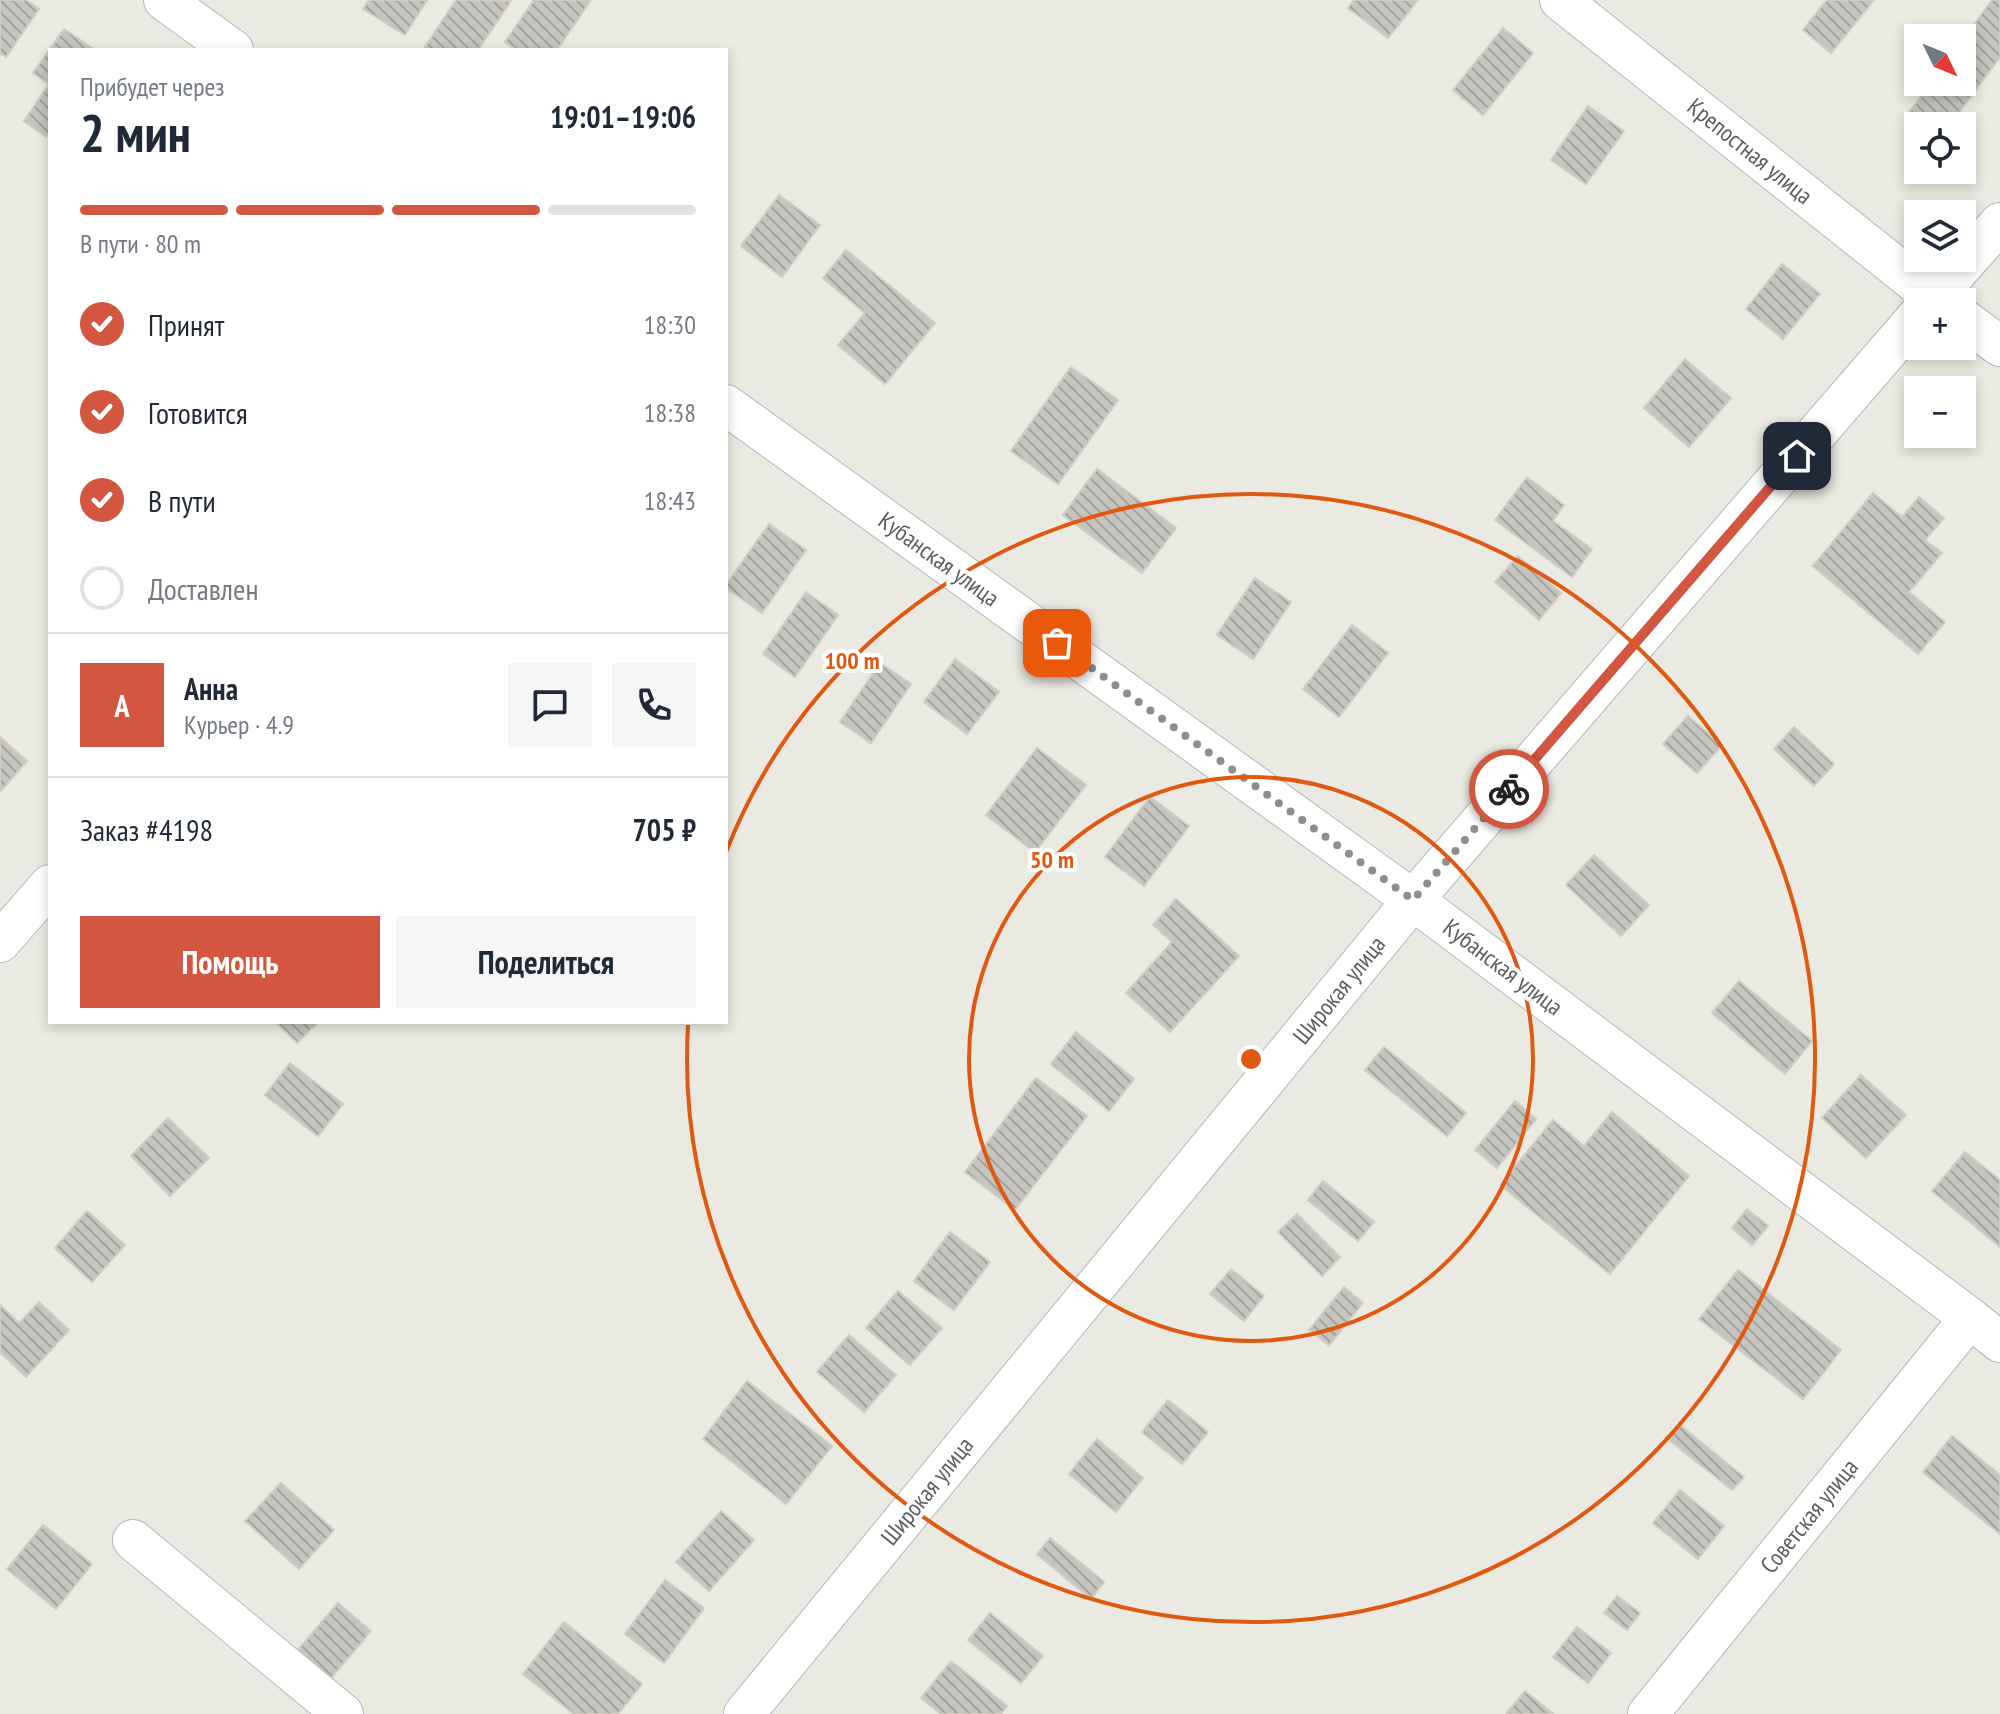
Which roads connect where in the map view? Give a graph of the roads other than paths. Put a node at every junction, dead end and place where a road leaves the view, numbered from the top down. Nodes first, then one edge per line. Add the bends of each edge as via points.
1 (164, 0) edge
2 (1560, 0) edge
3 (230, 48) edge
4 (2000, 223) edge
5 (1914, 288) edge
6 (1951, 288) edge
7 (1976, 331) edge
8 (1904, 344) edge
9 (2000, 346) edge
10 (728, 406) edge
11 (48, 887) edge
12 (1413, 900) junction
13 (0, 942) edge
14 (1985, 1330) edge
15 (133, 1540) dead end
16 (343, 1714) edge
17 (744, 1714) edge
18 (1648, 1714) edge

1 - 3 street
2 - 5 street, Крепостная улица
4 - 6 street, Широкая улица
7 - 9 street, Крепостная улица
8 - 12 street, Широкая улица
10 - 12 street, Кубанская улица
11 - 13 street
12 - 14 street, Кубанская улица
12 - 17 street, Широкая улица
14 - 18 street, Советская улица
15 - 16 street

